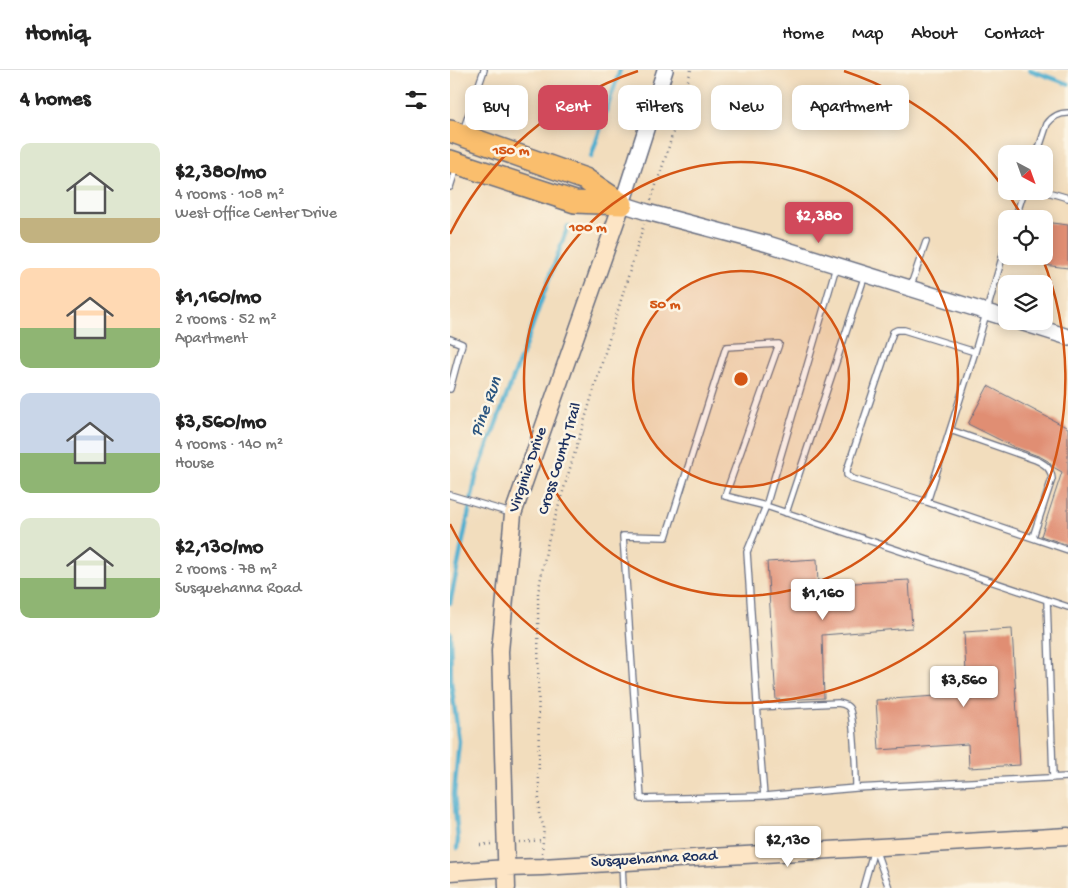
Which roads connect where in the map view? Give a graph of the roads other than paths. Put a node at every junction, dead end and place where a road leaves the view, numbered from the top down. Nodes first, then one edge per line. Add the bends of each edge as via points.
1 (484, 70) edge
2 (665, 70) edge
3 (1068, 113) edge
4 (456, 133) edge
5 (1040, 145) edge
6 (454, 162) edge
7 (450, 187) edge
8 (1053, 194) edge
9 (1068, 198) edge
10 (622, 204) junction
11 (926, 242) dead end
12 (837, 265) junction
13 (1000, 265) edge
14 (865, 274) junction
15 (910, 288) junction
16 (986, 312) junction
17 (998, 316) edge
18 (1046, 330) edge
19 (1068, 337) edge
20 (450, 340) edge
21 (975, 352) junction
22 (450, 389) edge
23 (950, 430) junction
24 (450, 495) edge
25 (927, 502) junction
26 (766, 506) junction
27 (786, 513) junction
28 (513, 514) junction
29 (1033, 537) junction
30 (1068, 550) edge
31 (1046, 600) junction
32 (1068, 607) edge
33 (757, 707) junction
34 (1068, 777) edge
35 (1053, 778) junction
36 (856, 788) junction
37 (764, 796) junction
38 (1068, 836) edge
39 (874, 847) junction
40 (622, 861) junction
41 (506, 868) junction
42 (450, 872) edge
43 (507, 888) edge
44 (623, 888) edge
45 (863, 888) edge
46 (888, 888) edge

1 - 4 lane
2 - 10 street, Virginia Drive
3 - 5 lane via 1058,114 1050,120
4 - 10 highway via 585,179
6 - 7 lane
6 - 10 highway via 575,202
8 - 9 lane
10 - 12 street
10 - 28 main road, Virginia Drive
11 - 15 lane
12 - 14 street
12 - 26 lane
13 - 16 lane
14 - 15 street
14 - 27 lane
15 - 16 street
16 - 17 street
16 - 21 lane
18 - 19 street
20 - 22 lane via 462,344
21 - 23 lane
21 - 25 lane via 904,330 893,332 847,470 852,479
23 - 25 lane
23 - 29 lane via 1036,460 1048,468 1052,479
24 - 28 lane
25 - 29 lane
26 - 27 lane
26 - 33 lane via 747,552
26 - 37 lane via 725,496 779,344 726,347 666,537 623,536 641,799
27 - 31 lane
28 - 41 main road, Virginia Drive via 500,651
29 - 30 lane
31 - 32 lane
31 - 35 lane
33 - 36 lane via 844,704 851,712
33 - 37 lane
34 - 35 lane
35 - 36 lane
36 - 37 lane
38 - 39 main road, Susquehanna Road
39 - 40 main road, Susquehanna Road
39 - 45 lane
39 - 46 lane
40 - 41 main road, Susquehanna Road
40 - 44 lane
41 - 42 main road, Susquehanna Road
41 - 43 main road, Virginia Drive

